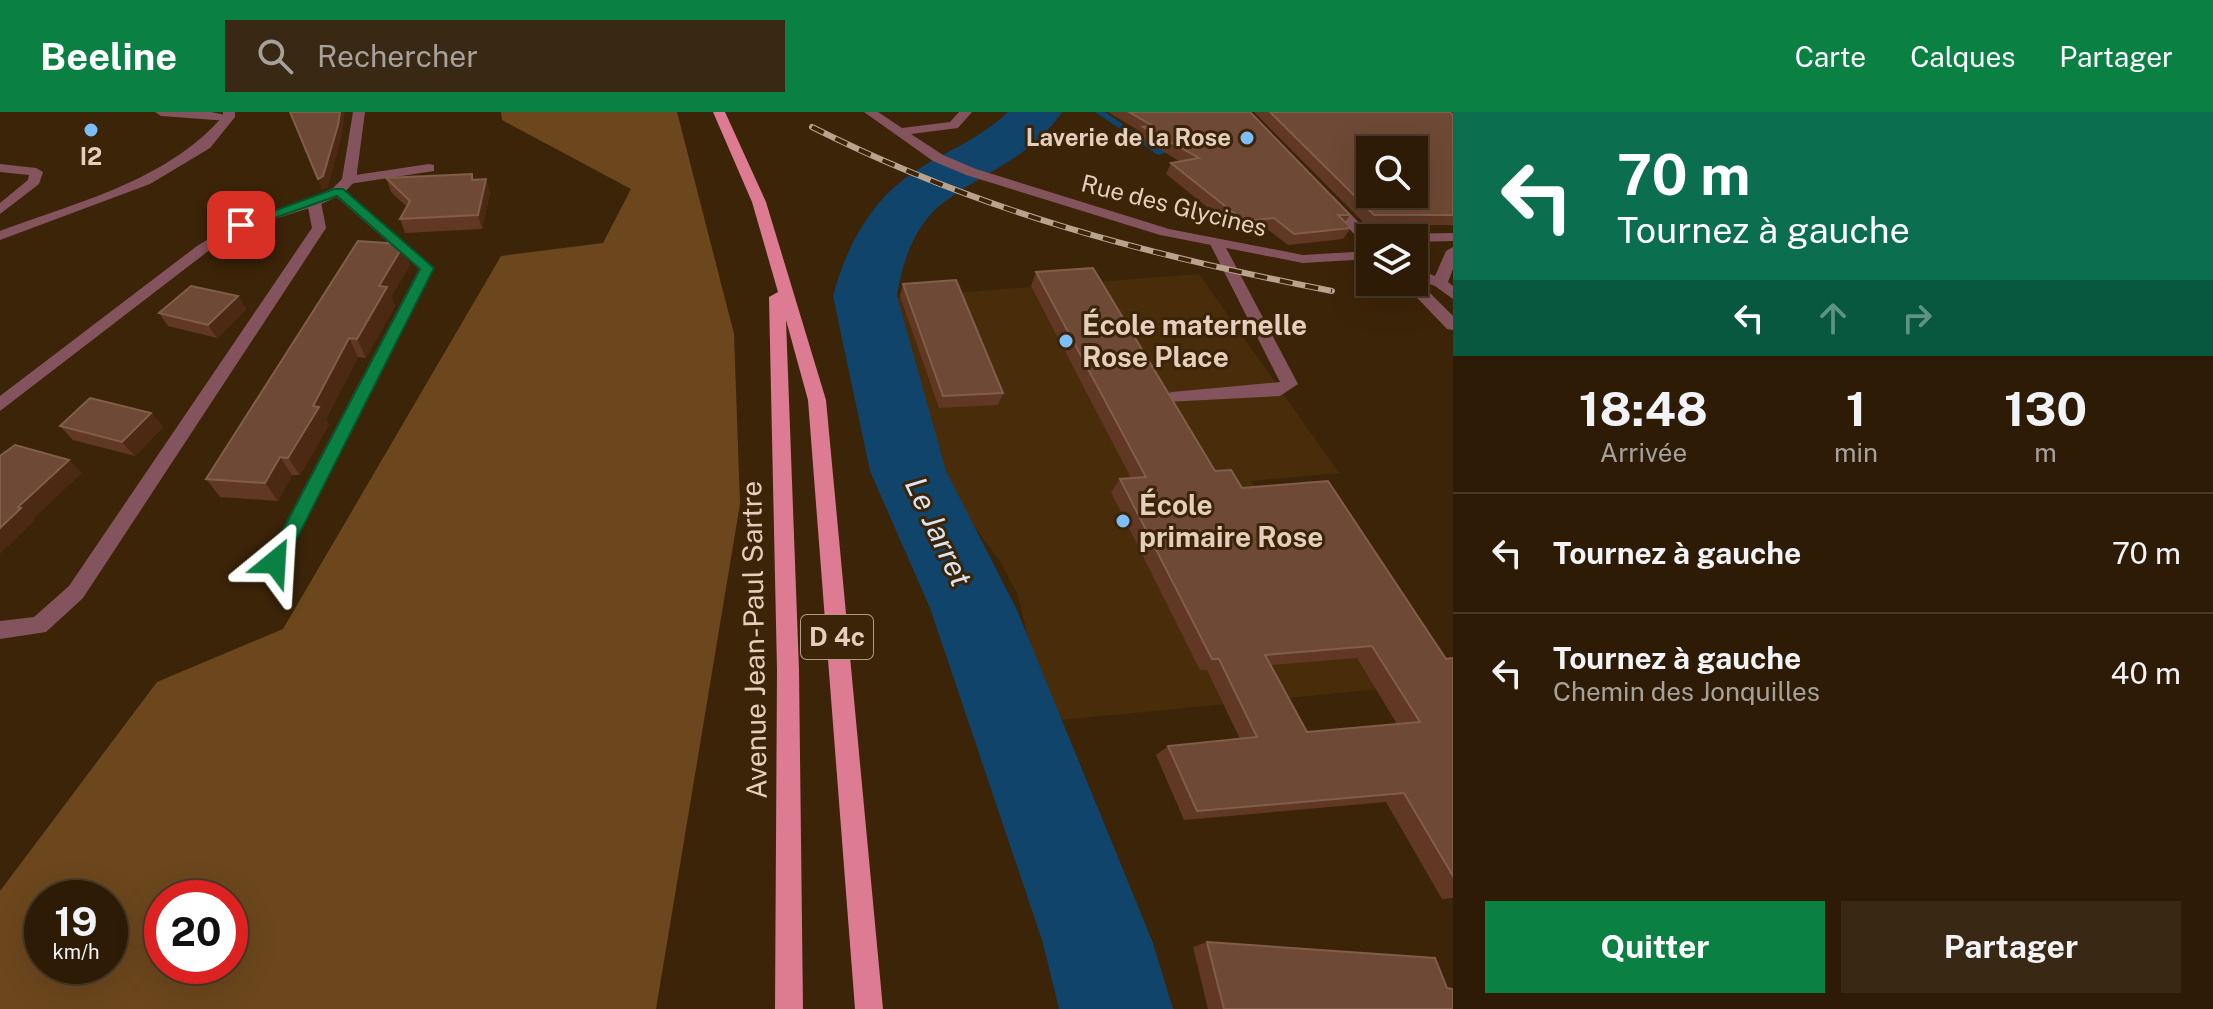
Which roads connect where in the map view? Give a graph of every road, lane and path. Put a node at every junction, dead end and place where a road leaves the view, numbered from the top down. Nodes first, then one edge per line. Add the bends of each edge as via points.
1 (161, 112) edge
2 (359, 112) edge
3 (719, 112) edge
4 (870, 112) edge
5 (966, 112) edge
6 (229, 114) edge
7 (901, 132) junction
8 (0, 168) edge
9 (429, 168) dead end
10 (344, 185) junction
11 (1320, 191) edge
12 (314, 202) junction
13 (0, 210) edge
14 (1356, 227) edge
15 (0, 236) edge
16 (1453, 237) edge
17 (1428, 238) edge
18 (1428, 243) edge
19 (1217, 244) junction
20 (1453, 251) edge
21 (1356, 256) edge
22 (777, 271) junction
23 (1428, 278) edge
24 (1440, 283) junction
25 (1453, 294) edge
26 (1424, 296) edge
27 (1453, 325) edge
28 (1172, 398) edge
29 (0, 405) edge
30 (275, 562) dead end
31 (0, 630) edge
32 (789, 1009) edge
33 (869, 1009) edge

1 - 6 street
2 - 10 street
3 - 22 main road, Avenue Jean-Paul Sartre / D 4c via 759,202
4 - 7 street, Rue des Glycines
5 - 7 street via 954,125
6 - 15 street via 205,145 145,181
7 - 19 street, Rue des Glycines via 938,158 971,172
8 - 13 street via 36,172 34,181
9 - 10 street
10 - 12 street
10 - 30 street via 427,268
11 - 14 street
12 - 29 street via 241,225 202,249
12 - 31 street via 319,228 76,592 39,626
16 - 17 street
18 - 20 street
19 - 21 street, Rue des Glycines via 1303,259
19 - 28 street via 1290,384 1280,390
20 - 24 street
22 - 32 main road, Avenue Jean-Paul Sartre / D 4c via 788,670
22 - 33 main road, Avenue Jean-Paul Sartre / D 4c via 817,400
23 - 24 street
24 - 25 street
26 - 27 street

